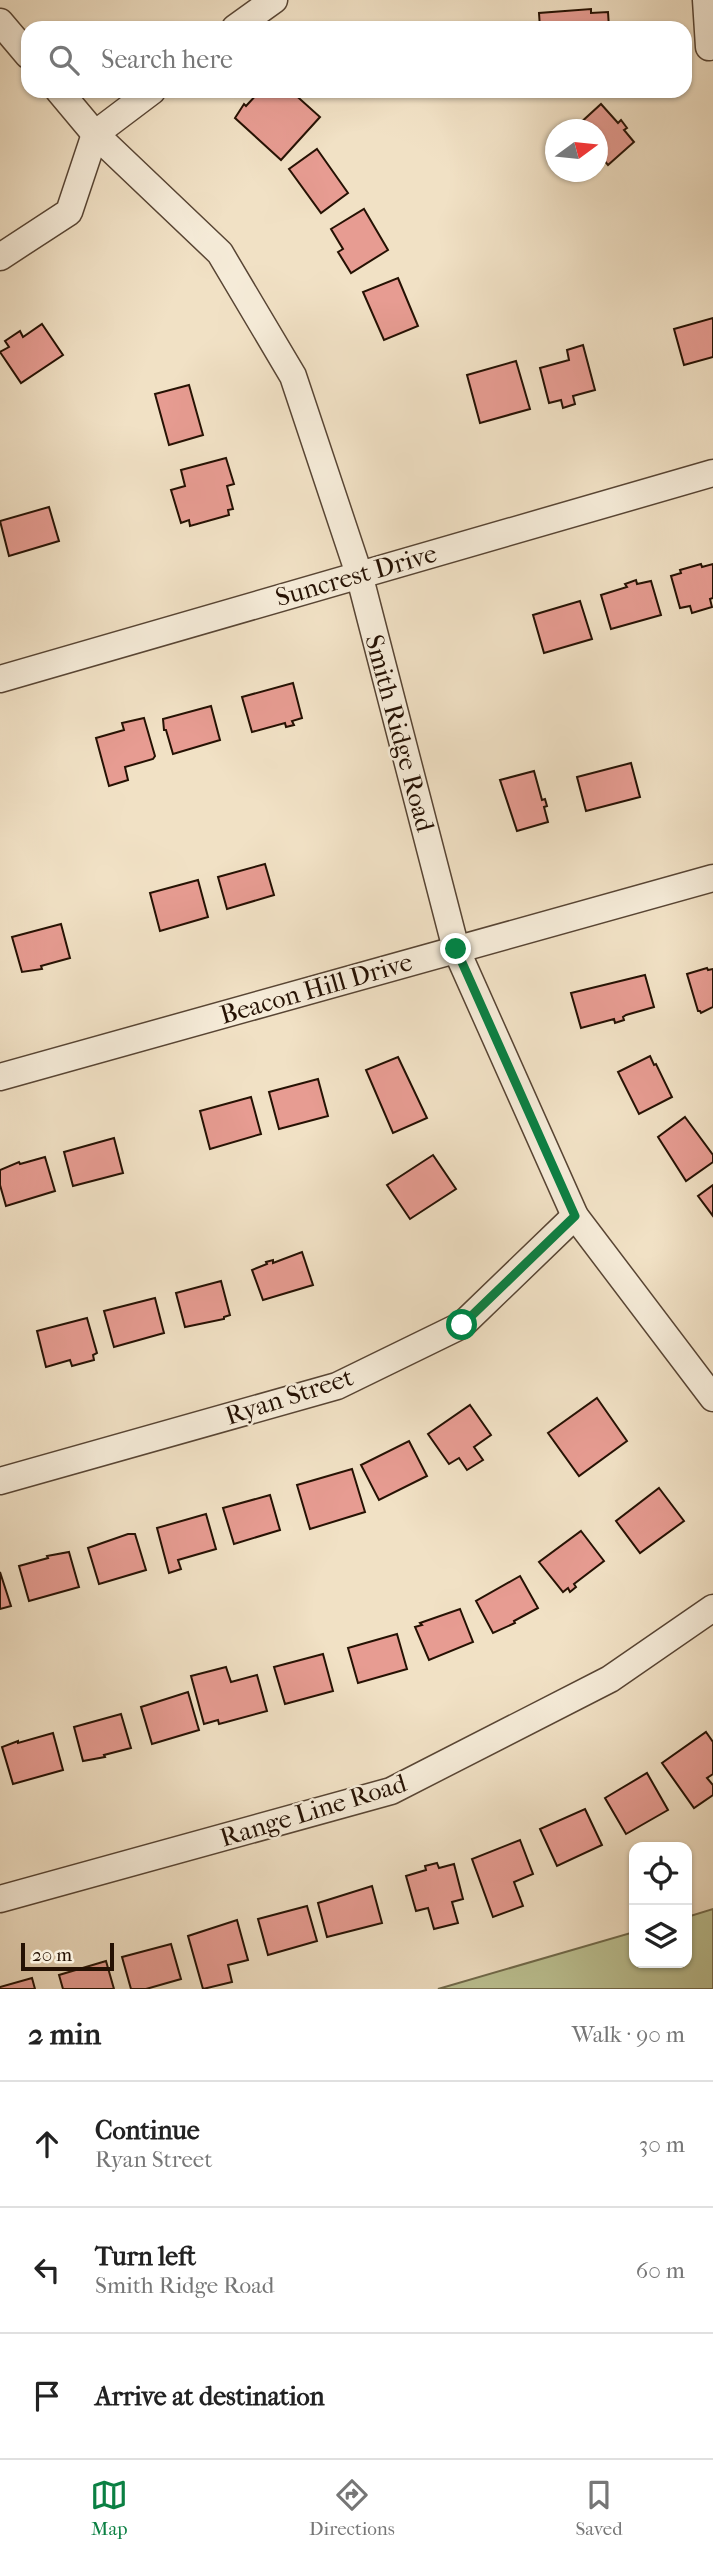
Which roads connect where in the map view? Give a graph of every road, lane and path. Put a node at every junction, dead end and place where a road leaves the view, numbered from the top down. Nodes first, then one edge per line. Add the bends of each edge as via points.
1 (274, 0) edge
2 (706, 0) edge
3 (245, 21) edge
4 (0, 22) edge
5 (21, 47) edge
6 (709, 47) dead end
7 (65, 98) edge
8 (143, 98) edge
9 (95, 134) junction
10 (0, 257) edge
11 (713, 473) edge
12 (359, 574) junction
13 (0, 679) edge
14 (713, 878) edge
15 (456, 949) junction
16 (0, 1077) edge
17 (575, 1216) junction
18 (713, 1398) edge
19 (0, 1481) edge
20 (713, 1608) edge
21 (0, 1899) edge

1 - 3 street
2 - 6 street
4 - 5 street
7 - 9 street, Smith Ridge Road
8 - 9 street
9 - 10 street via 69,212
9 - 12 street, Smith Ridge Road via 220,253 293,376
11 - 12 street, Suncrest Drive
12 - 13 street, Suncrest Drive
12 - 15 street, Smith Ridge Road
14 - 15 street, Beacon Hill Drive
15 - 16 street, Beacon Hill Drive
15 - 17 street, Smith Ridge Road
17 - 18 street, Smith Ridge Road
17 - 19 street, Ryan Street via 462,1325 337,1386
20 - 21 street, Range Line Road via 610,1679 391,1791

